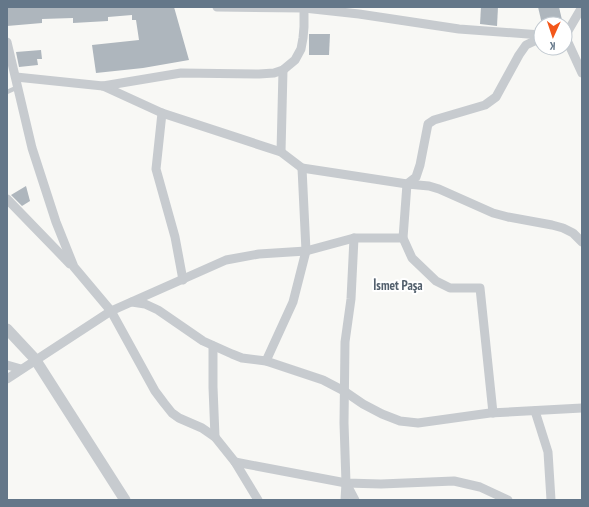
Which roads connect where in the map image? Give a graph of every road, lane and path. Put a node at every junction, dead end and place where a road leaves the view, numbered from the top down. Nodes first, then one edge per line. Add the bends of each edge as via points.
1 (217, 7) edge
2 (304, 7) edge
3 (582, 7) edge
4 (573, 22) edge
5 (533, 34) edge
6 (7, 42) edge
7 (533, 42) edge
8 (573, 53) edge
9 (283, 70) junction
10 (582, 73) edge
11 (16, 77) junction
12 (103, 86) junction
13 (18, 87) junction
14 (7, 92) edge
15 (162, 113) junction
16 (281, 152) junction
17 (302, 168) junction
18 (407, 184) junction
19 (7, 198) edge
20 (354, 238) junction
21 (403, 238) junction
22 (582, 242) edge
23 (306, 251) junction
24 (74, 267) junction
25 (183, 280) junction
26 (132, 302) junction
27 (111, 311) junction
28 (7, 329) edge
29 (213, 346) junction
30 (35, 360) junction
31 (266, 361) junction
32 (7, 365) edge
33 (21, 369) junction
34 (7, 379) edge
35 (344, 391) junction
36 (582, 408) edge
37 (535, 411) junction
38 (493, 413) junction
39 (215, 437) junction
40 (235, 462) junction
41 (346, 483) junction
42 (125, 500) edge
43 (258, 500) edge
44 (345, 500) edge
45 (355, 500) edge
46 (508, 500) edge
47 (551, 500) edge

1 - 2 street
2 - 5 street via 459,29
2 - 9 street via 301,49 295,60
3 - 4 street
6 - 11 street
7 - 18 street via 526,45 496,97 491,101 428,124 416,177
8 - 10 street
9 - 12 street via 259,74 181,73
9 - 16 street
11 - 12 street
11 - 13 street
12 - 15 street
13 - 14 lane
13 - 24 street via 32,148
15 - 16 street
15 - 25 street via 156,169 175,237
16 - 17 street
17 - 18 street
17 - 23 street
18 - 21 street
18 - 22 street via 439,189 501,215 563,228
19 - 24 street
20 - 21 street
20 - 23 street
20 - 35 street via 351,299 345,342
21 - 38 street via 412,258 436,281 450,288 480,288
23 - 25 street via 226,260
23 - 31 street via 294,302
24 - 27 street
25 - 26 street
26 - 27 street
26 - 29 street via 158,310
27 - 30 street
27 - 39 street via 155,391 172,413
28 - 30 street
29 - 31 street via 242,358
29 - 39 street
30 - 33 street
30 - 42 street
31 - 35 street via 323,380
32 - 33 street
33 - 34 street
35 - 38 street via 382,414 400,421 418,423
35 - 41 street
36 - 37 street
37 - 38 street
37 - 47 street via 548,452
39 - 40 street
40 - 41 street
40 - 43 street
41 - 44 street
41 - 45 street
41 - 46 street via 454,481 480,487

